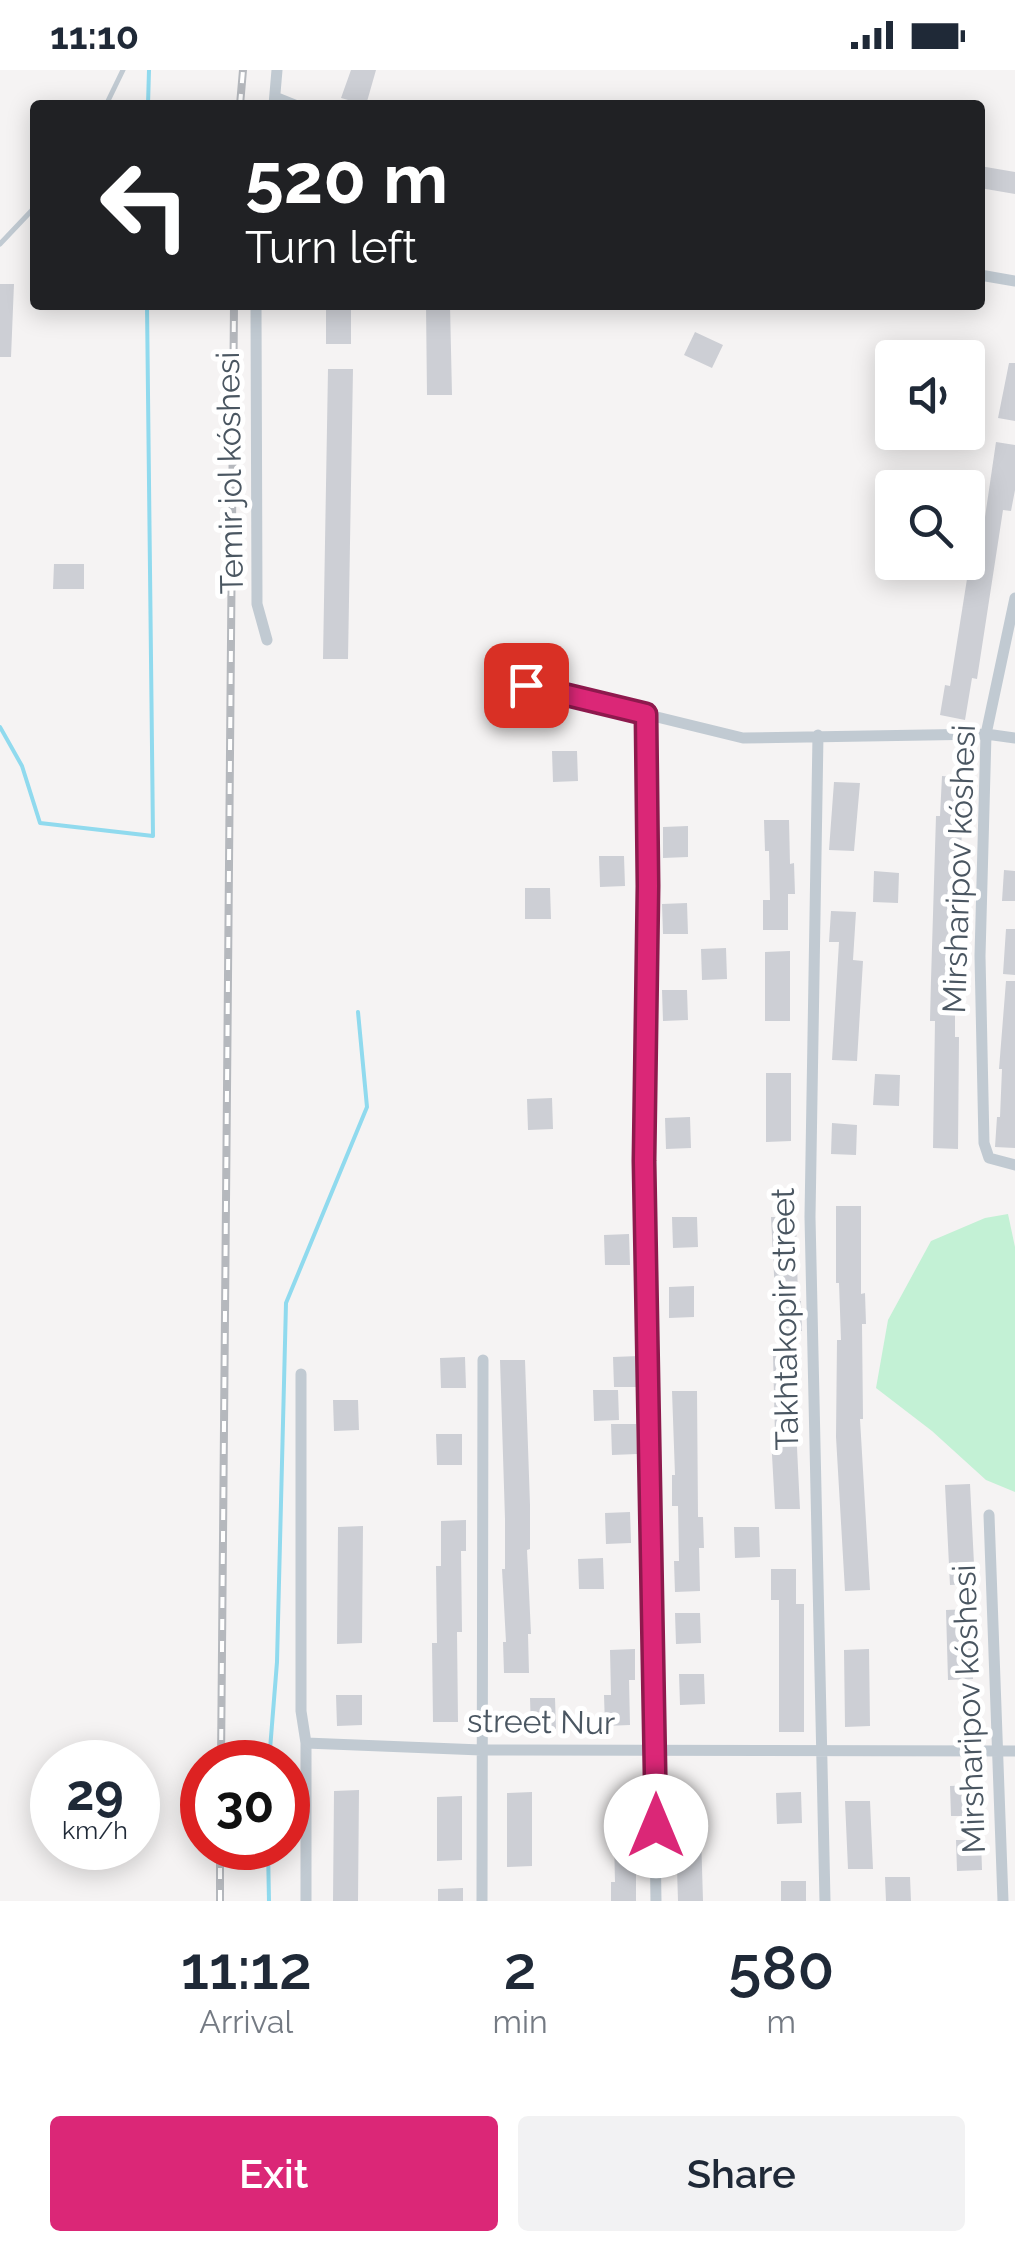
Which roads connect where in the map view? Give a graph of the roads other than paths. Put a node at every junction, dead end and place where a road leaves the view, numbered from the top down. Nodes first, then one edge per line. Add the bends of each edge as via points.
1 (123, 70) edge
2 (277, 70) edge
3 (108, 100) edge
4 (274, 100) edge
5 (30, 212) edge
6 (0, 244) edge
7 (985, 276) edge
8 (1015, 281) edge
9 (256, 310) edge
10 (1015, 598) edge
11 (268, 640) dead end
12 (526, 685) dead end
13 (646, 714) junction
14 (986, 734) junction
15 (818, 735) junction
16 (1015, 738) edge
17 (1015, 1166) edge
18 (483, 1360) dead end
19 (301, 1374) dead end
20 (989, 1516) dead end
21 (305, 1740) edge
22 (310, 1743) edge
23 (481, 1750) junction
24 (656, 1750) junction
25 (998, 1750) junction
26 (822, 1751) junction
27 (1015, 1751) edge
28 (306, 1870) edge
29 (306, 1901) edge
30 (482, 1901) edge
31 (656, 1901) edge
32 (825, 1901) edge
33 (1003, 1901) edge

1 - 3 lane
2 - 4 street
5 - 6 lane
7 - 8 street
9 - 11 street, Temir jol kóshesi via 257,604
10 - 14 street, Mirsharipov kóshesi
12 - 13 street
13 - 15 street via 743,738
13 - 24 street via 644,1161
14 - 15 street
14 - 16 street
14 - 17 street, Mirsharipov kóshesi via 984,1143 989,1158
15 - 26 street, Takhtakopir street via 810,1217
18 - 23 street
19 - 21 street via 300,1711
20 - 25 street, Mirsharipov kóshesi
22 - 23 street, street Nur
23 - 24 street, street Nur
23 - 30 street
24 - 26 street, street Nur
24 - 31 street
25 - 26 street, street Nur
25 - 27 street, street Nur
25 - 33 street, Mirsharipov kóshesi
26 - 32 street, Takhtakopir street
28 - 29 street

